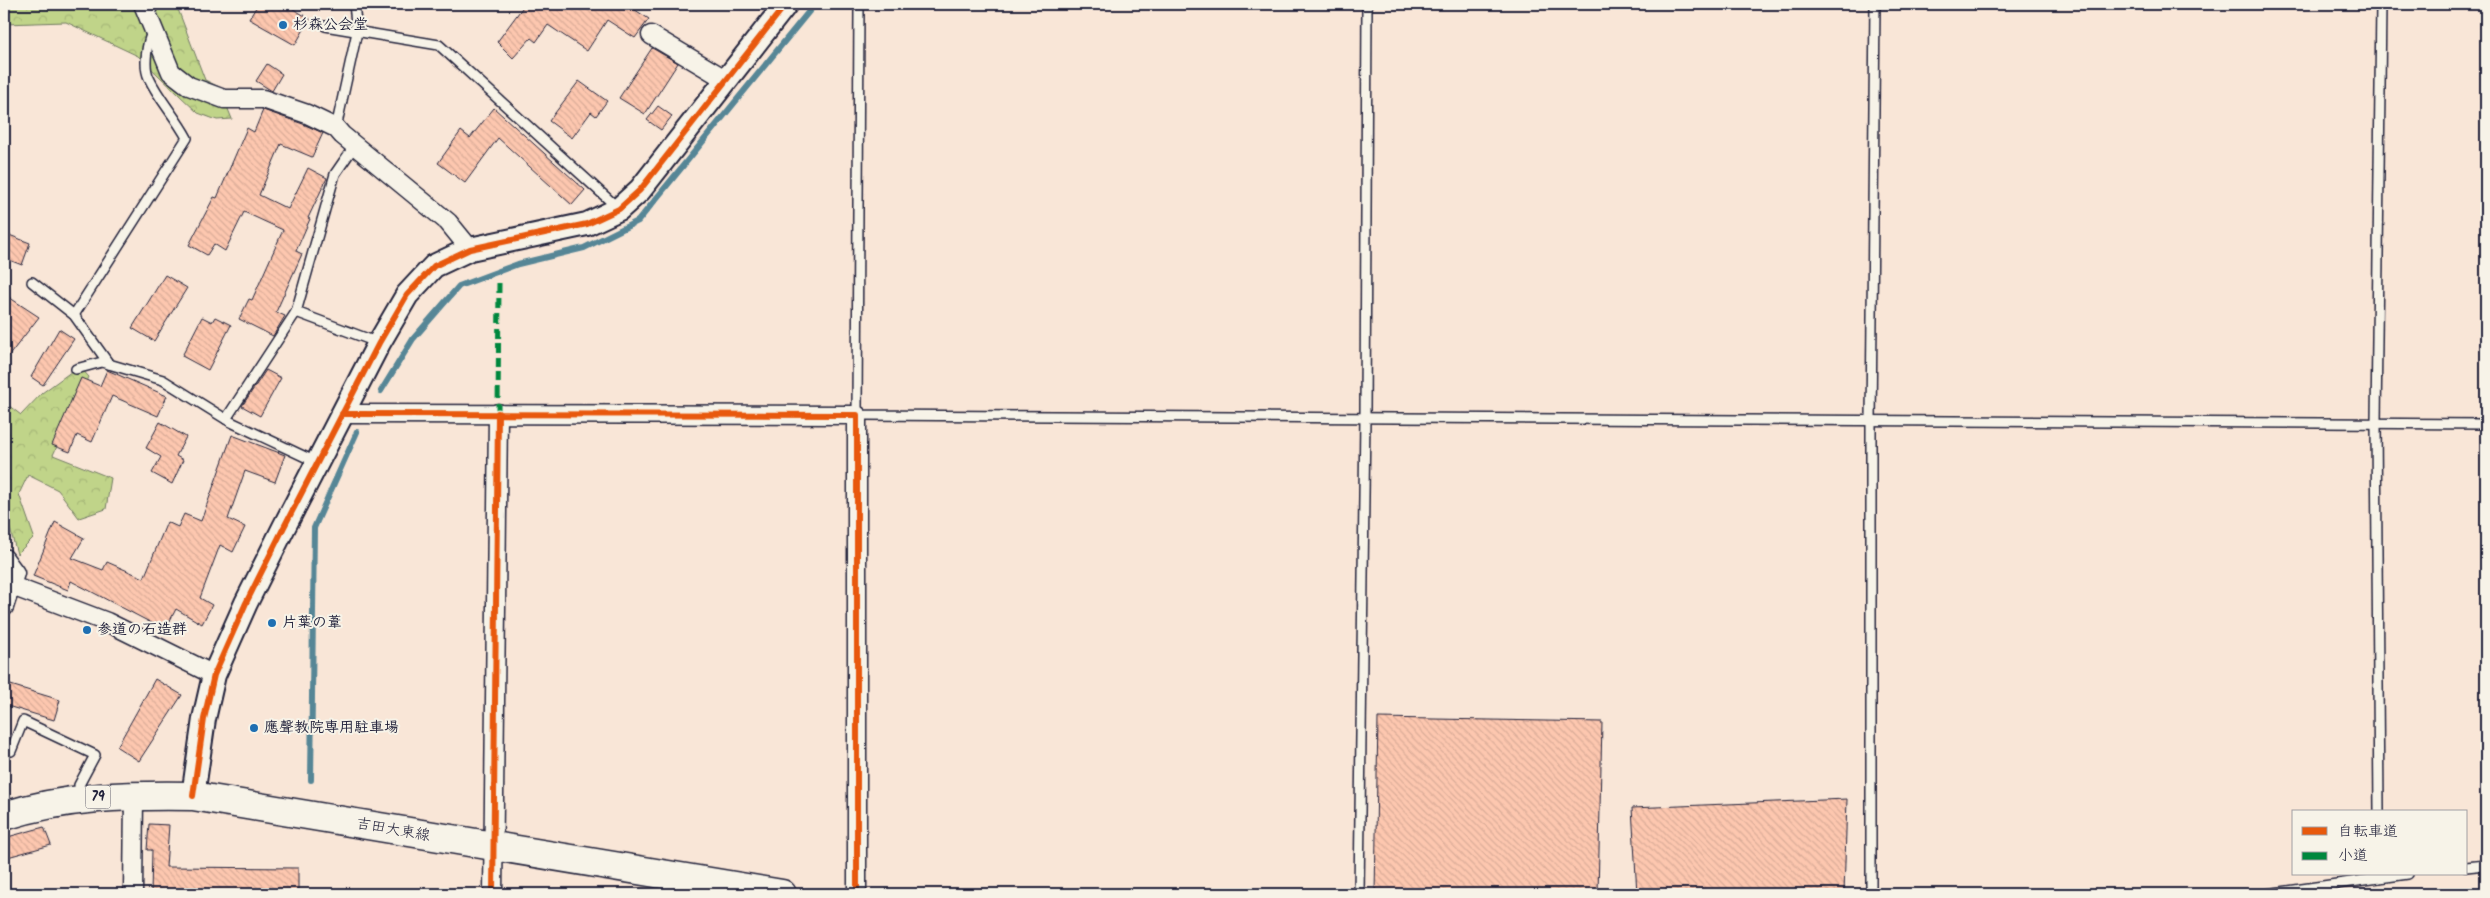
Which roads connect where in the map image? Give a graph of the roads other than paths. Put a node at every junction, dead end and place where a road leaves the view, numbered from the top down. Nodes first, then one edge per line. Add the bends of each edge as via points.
1 (143, 4) edge
2 (354, 4) edge
3 (786, 4) edge
4 (860, 4) edge
5 (1367, 4) edge
6 (1875, 4) edge
7 (2381, 4) edge
8 (325, 26) dead end
9 (153, 32) junction
10 (357, 32) junction
11 (650, 35) dead end
12 (725, 79) junction
13 (336, 128) junction
14 (355, 145) junction
15 (619, 209) junction
16 (470, 249) junction
17 (32, 282) dead end
18 (296, 312) junction
19 (74, 315) junction
20 (379, 343) junction
21 (109, 364) junction
22 (76, 369) dead end
23 (498, 413) junction
24 (342, 414) junction
25 (857, 415) junction
26 (1365, 417) junction
27 (226, 419) junction
28 (1871, 422) junction
29 (2376, 423) junction
30 (2486, 424) edge
31 (317, 463) junction
32 (4, 558) edge
33 (12, 586) junction
34 (4, 607) edge
35 (214, 675) junction
36 (11, 751) dead end
37 (134, 795) junction
38 (193, 796) junction
39 (80, 798) junction
40 (2379, 810) edge
41 (4, 816) edge
42 (493, 847) junction
43 (2486, 865) edge
44 (2468, 867) edge
45 (2379, 876) edge
46 (132, 894) edge
47 (493, 894) edge
48 (782, 894) edge
49 (857, 894) edge
50 (1359, 894) edge
51 (1871, 894) edge
52 (2267, 894) edge

1 - 9 street
2 - 10 lane
3 - 12 street
4 - 25 lane
5 - 26 lane
6 - 28 lane
7 - 29 lane
8 - 10 lane
9 - 13 street via 171,72 190,86 224,99 263,99
9 - 19 lane via 148,39 148,76 187,138
10 - 13 lane
10 - 15 lane via 439,45
11 - 12 street
12 - 15 street via 645,184
13 - 14 street
14 - 16 street via 448,222
14 - 18 lane via 335,174
15 - 16 street via 587,224
16 - 20 street via 434,266 407,296
17 - 19 lane
18 - 20 lane
18 - 27 lane
19 - 21 lane
20 - 24 street
21 - 22 lane via 102,362
21 - 27 lane via 162,380
23 - 24 street
23 - 25 street
23 - 42 street
24 - 31 street
25 - 26 lane
25 - 49 street
26 - 28 lane
26 - 50 lane
27 - 31 lane
28 - 29 lane
28 - 51 lane
29 - 30 lane
29 - 40 lane
31 - 35 street via 250,594
32 - 33 street via 15,573
33 - 34 street
33 - 35 street via 107,622
35 - 38 street
36 - 39 lane via 24,721 95,755 79,785
37 - 38 main road, 吉田大東線 / 79
37 - 39 main road, 吉田大東線 / 79
37 - 46 street
38 - 42 main road, 吉田大東線 / 79
39 - 41 main road, 吉田大東線 / 79
42 - 47 street
42 - 48 main road, 吉田大東線 / 79
43 - 44 lane
45 - 52 lane

